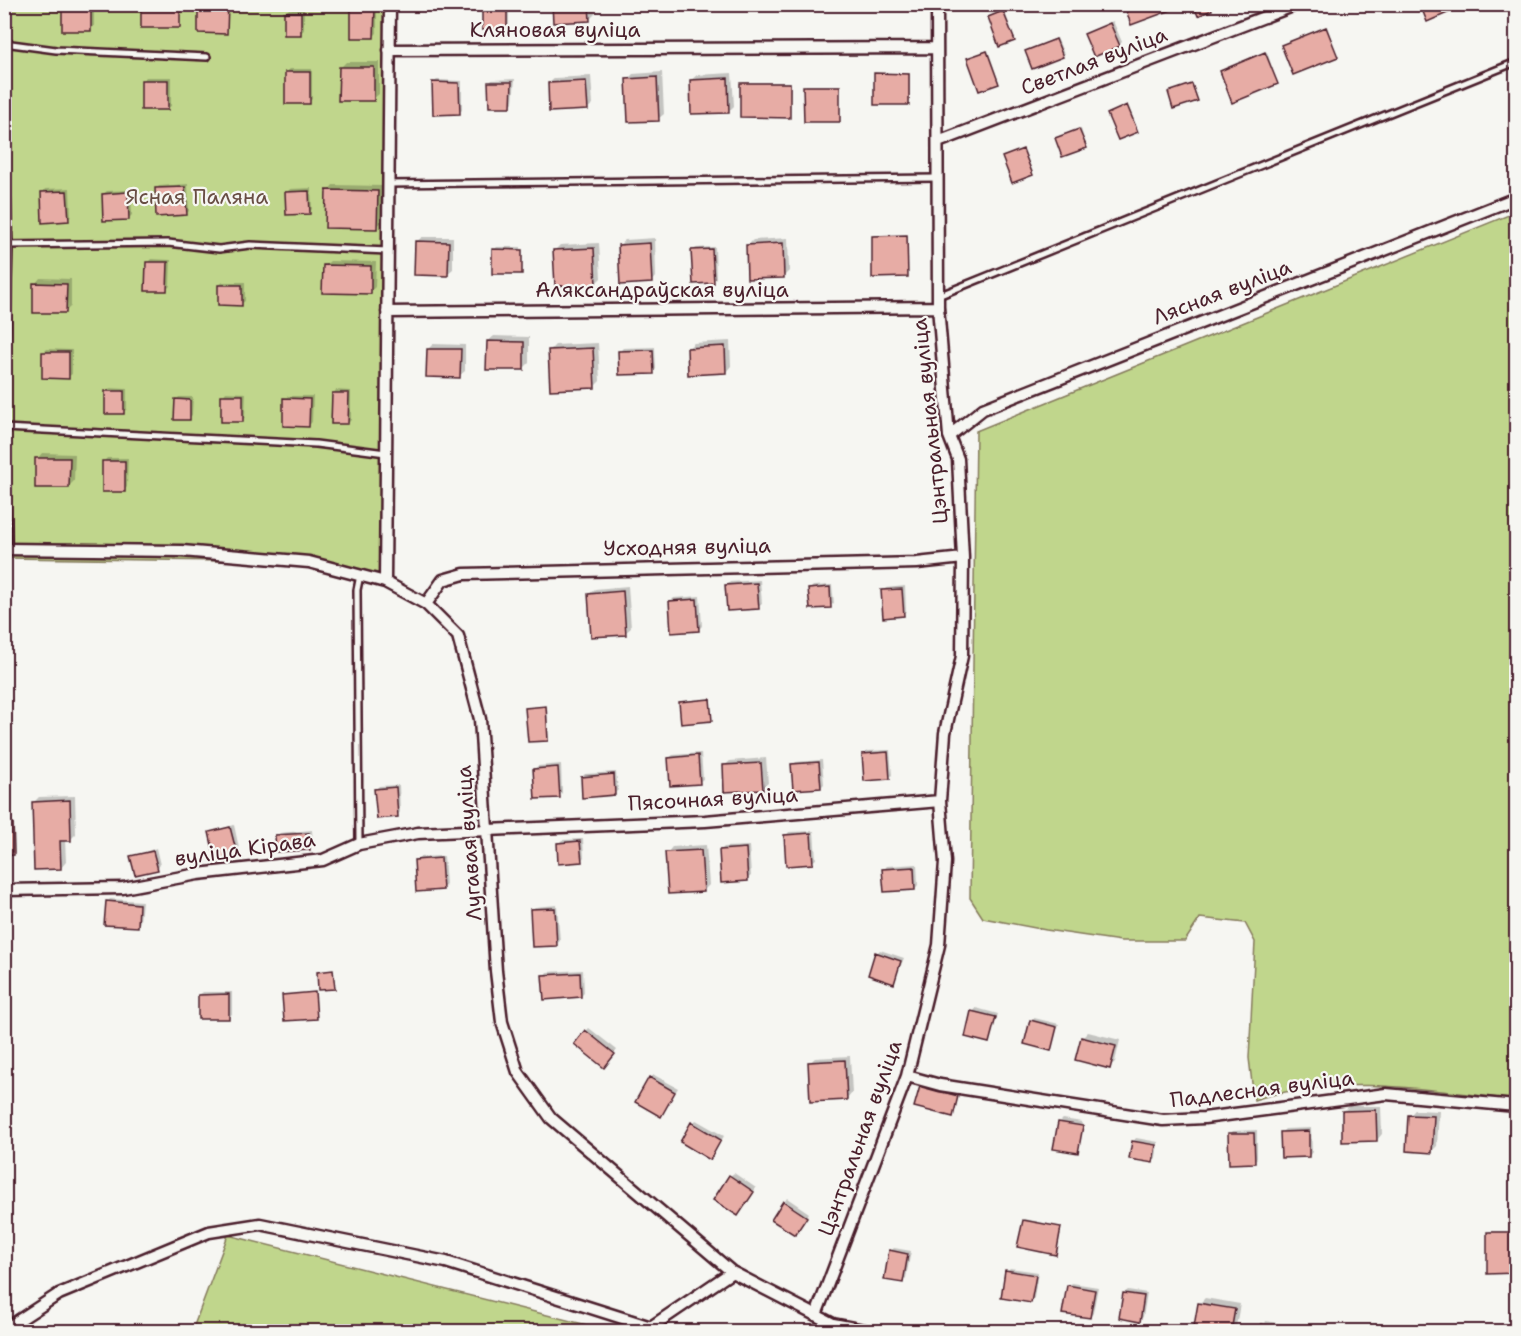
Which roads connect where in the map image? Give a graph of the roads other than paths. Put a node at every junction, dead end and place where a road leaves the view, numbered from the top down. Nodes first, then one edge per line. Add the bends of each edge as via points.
1 (390, 4) edge
2 (938, 4) edge
3 (1298, 4) edge
4 (4, 43) edge
5 (938, 48) junction
6 (389, 50) junction
7 (207, 57) dead end
8 (1516, 62) edge
9 (4, 124) edge
10 (938, 142) junction
11 (938, 178) junction
12 (388, 184) junction
13 (1516, 198) edge
14 (7, 245) edge
15 (388, 251) junction
16 (938, 302) junction
17 (387, 312) junction
18 (4, 416) edge
19 (4, 428) edge
20 (950, 436) junction
21 (4, 438) edge
22 (386, 453) junction
23 (6, 549) edge
24 (963, 558) junction
25 (360, 575) junction
26 (385, 582) junction
27 (426, 604) junction
28 (940, 801) junction
29 (488, 831) junction
30 (359, 844) junction
31 (4, 890) edge
32 (907, 1076) junction
33 (1516, 1106) edge
34 (732, 1272) junction
35 (816, 1315) junction
36 (4, 1330) edge
37 (875, 1332) edge

1 - 6 street
2 - 5 street, Цэнтральная вуліца
3 - 10 street, Светлая вуліца
4 - 7 lane via 56,50
5 - 6 street, Кляновая вуліца
5 - 10 street, Цэнтральная вуліца
6 - 12 street
8 - 16 lane
9 - 14 lane
10 - 11 street, Цэнтральная вуліца
11 - 12 lane
11 - 16 street, Цэнтральная вуліца
12 - 15 street
13 - 20 street, Лясная вуліца via 983,409
14 - 15 lane via 168,243 219,249 250,246
14 - 18 lane
15 - 17 street
16 - 17 street, Аляксандраўская вуліца
16 - 20 street, Цэнтральная вуліца
17 - 22 street
19 - 22 lane via 316,444
20 - 24 street, Цэнтральная вуліца via 958,459
21 - 23 lane
22 - 26 street
23 - 25 street, Лугавая вуліца via 182,551 309,562
24 - 27 street, Усходняя вуліца via 917,563 464,574 443,580
24 - 28 street, Цэнтральная вуліца via 962,656 945,733
25 - 26 street, Лугавая вуліца
25 - 30 lane
26 - 27 street, Лугавая вуліца
27 - 29 street, Лугавая вуліца via 458,636 480,719
28 - 29 street, Пясочная вуліца via 705,821
28 - 32 street, Цэнтральная вуліца via 945,862 939,945
29 - 30 street, вуліца Кірава via 418,833
29 - 34 street, Лугавая вуліца via 501,1012 518,1072 551,1118
30 - 31 street, вуліца Кірава via 323,860 198,874 123,888
32 - 33 street, Падлесная вуліца via 940,1085 1163,1120 1386,1094
32 - 35 street, Цэнтральная вуліца
34 - 35 street, Лугавая вуліца
34 - 36 street via 651,1327 446,1262 260,1224 209,1232 70,1290
35 - 37 street, Лугавая вуліца via 833,1324

